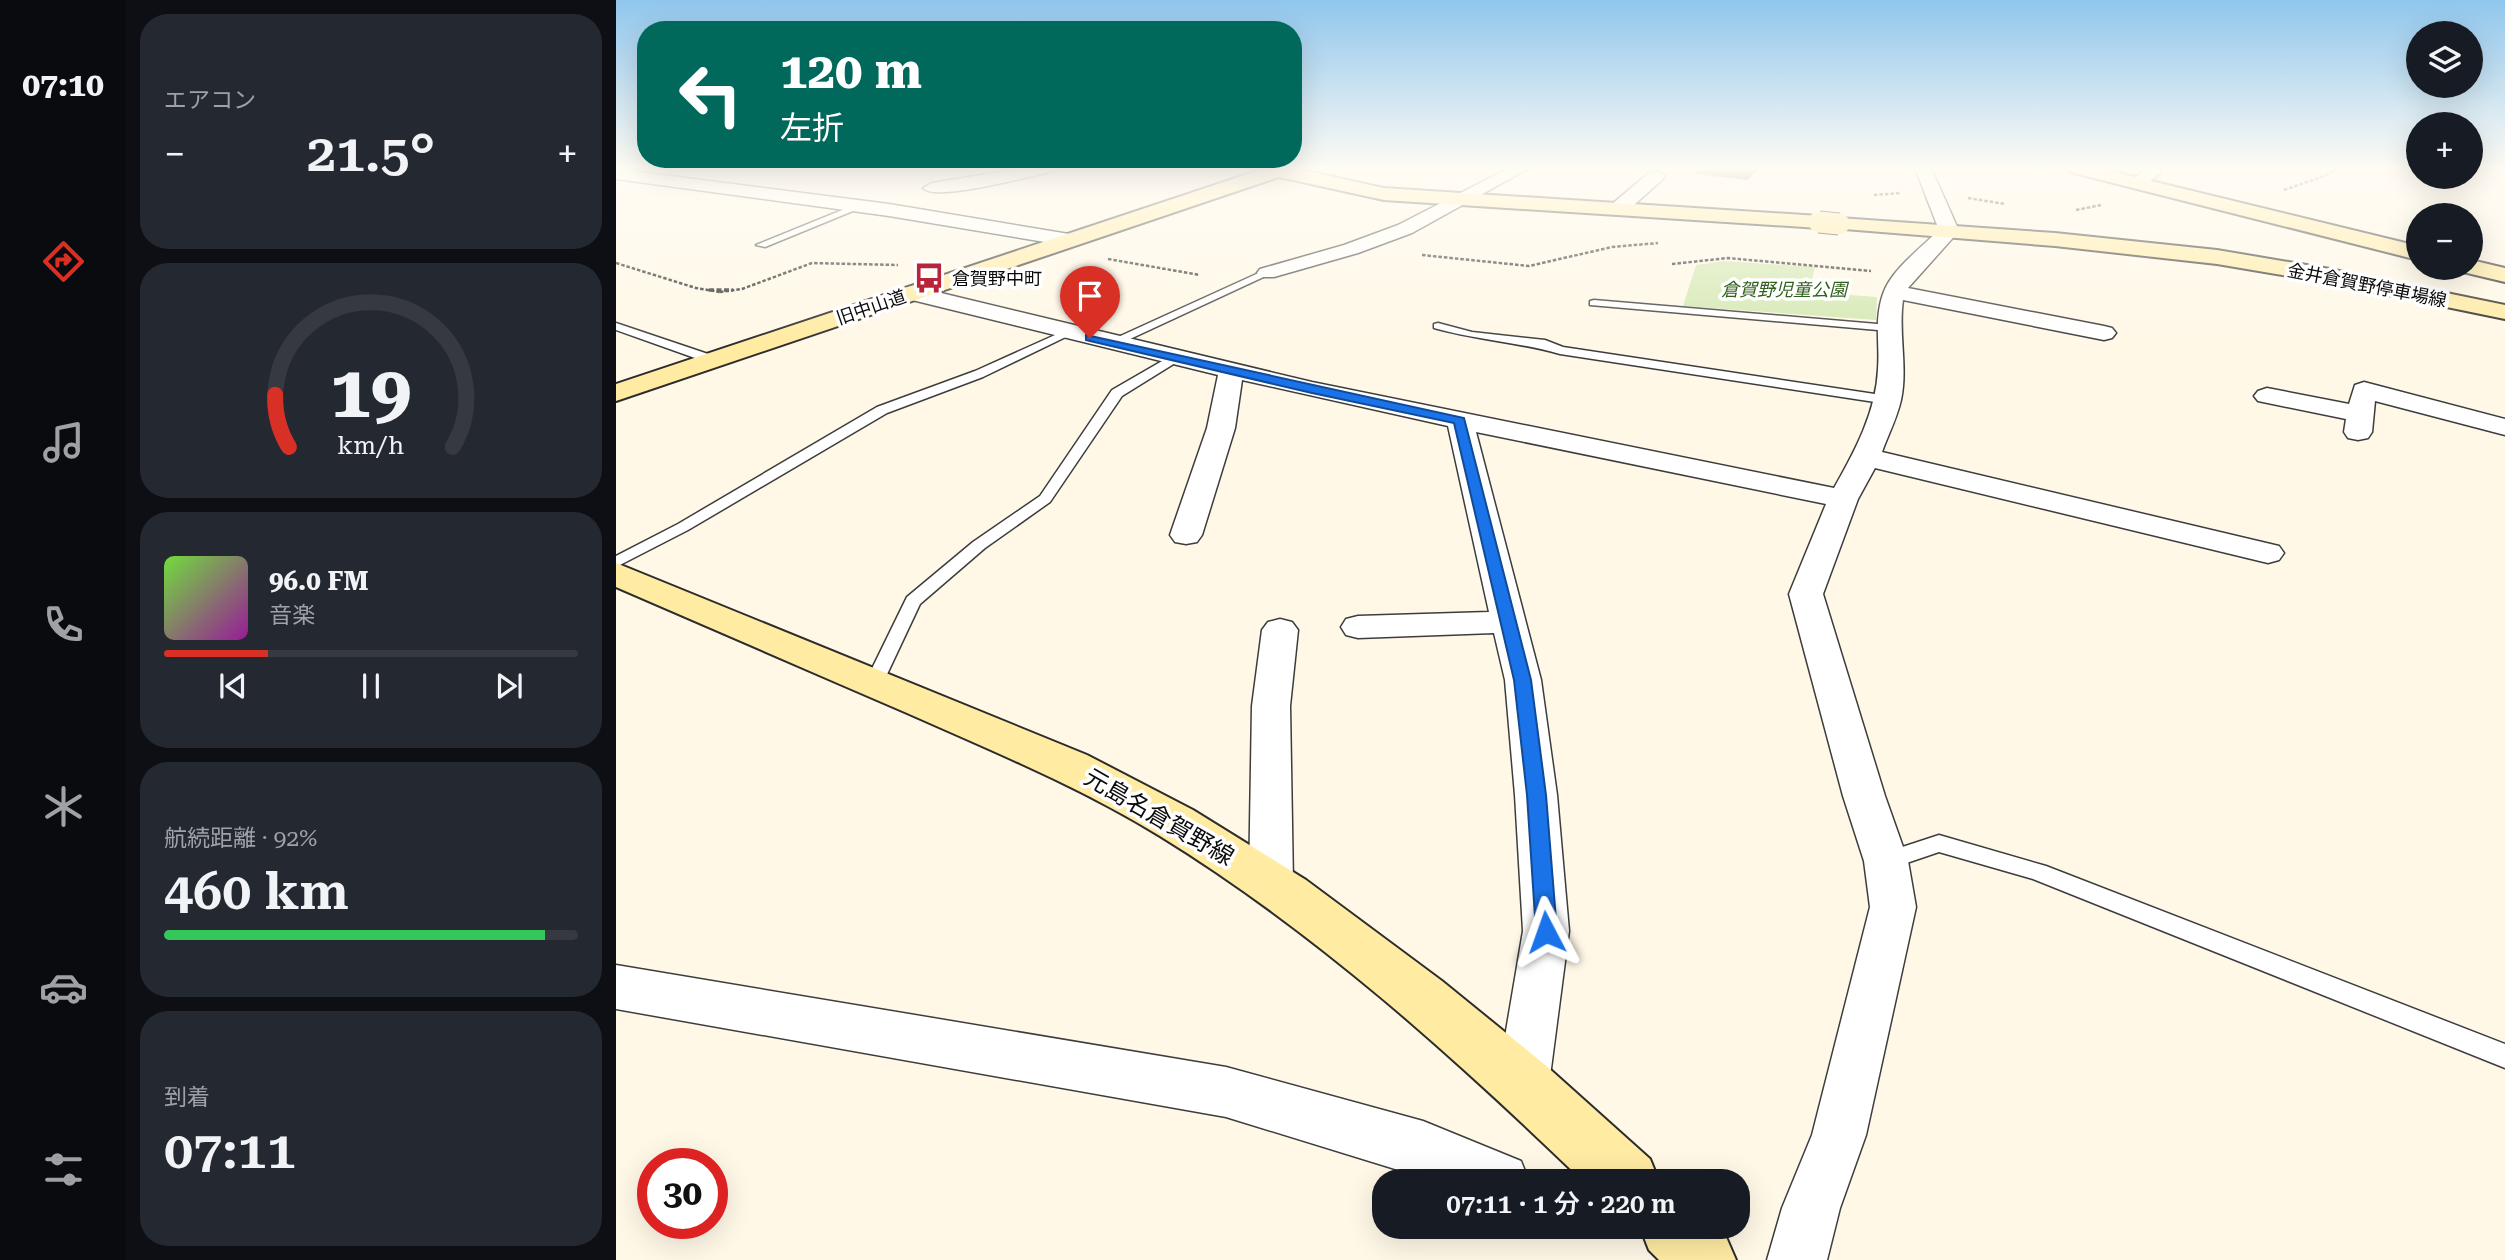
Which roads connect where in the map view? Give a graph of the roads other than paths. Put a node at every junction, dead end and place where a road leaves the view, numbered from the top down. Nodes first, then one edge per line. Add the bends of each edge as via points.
1 (807, 227) edge
2 (992, 227) edge
3 (1108, 227) edge
4 (1409, 227) edge
5 (1879, 227) edge
6 (1946, 227) edge
7 (2326, 227) edge
8 (1948, 232) junction
9 (1069, 240) junction
10 (761, 245) dead end
11 (2406, 250) edge
12 (2483, 270) edge
13 (1267, 273) joint
14 (2505, 275) edge
15 (912, 293) junction
16 (1896, 298) junction
17 (1594, 303) dead end
18 (2505, 312) edge
19 (616, 326) edge
20 (1438, 326) dead end
21 (1068, 333) junction
22 (2104, 333) dead end
23 (1111, 343) junction
24 (1176, 357) junction
25 (713, 360) junction
26 (1231, 370) junction
27 (616, 393) edge
28 (2267, 396) dead end
29 (1888, 400) junction
30 (1460, 420) junction
31 (2505, 427) edge
32 (1866, 457) junction
33 (1843, 499) junction
34 (1186, 536) dead end
35 (2268, 553) dead end
36 (616, 562) edge
37 (616, 574) edge
38 (1508, 622) junction
39 (1358, 627) dead end
40 (1280, 631) dead end
41 (874, 683) junction
42 (1886, 861) junction
43 (1271, 883) junction
44 (616, 987) edge
45 (2505, 1056) edge
46 (1523, 1084) junction
47 (1472, 1169) edge
48 (1615, 1169) edge
49 (1683, 1239) edge
50 (1703, 1260) edge
51 (1797, 1260) edge

1 - 10 lane
2 - 9 street
3 - 9 main road, 旧中山道
4 - 13 street
5 - 8 main road, 金井倉賀野停車場線
6 - 8 street
7 - 11 main road
8 - 16 street
8 - 18 main road, 金井倉賀野停車場線 via 2123,246 2273,266
9 - 15 main road, 旧中山道
12 - 14 main road
13 - 23 lane
15 - 21 street
15 - 25 main road, 旧中山道
16 - 17 lane
16 - 22 street
16 - 29 street
19 - 25 lane
20 - 29 lane via 1560,350
21 - 23 street
21 - 36 lane via 979,374 882,410
23 - 24 street
24 - 26 street
24 - 41 lane via 1117,393 1045,499 979,545 913,601
25 - 27 main road, 旧中山道
26 - 30 street
26 - 34 street via 1222,428
28 - 31 street via 2359,423 2364,390
29 - 32 street
30 - 33 street
30 - 38 street
32 - 33 street
32 - 35 street
33 - 42 street via 1806,594
37 - 41 main road, 元島名倉賀野線
38 - 39 street
38 - 46 street via 1523,680 1546,932
40 - 43 street via 1271,706
41 - 43 main road, 元島名倉賀野線 via 1071,766 1176,823
42 - 45 lane via 1939,843 2038,872
42 - 51 street via 1893,907 1839,1135
43 - 46 main road, 元島名倉賀野線 via 1423,998
44 - 47 street via 1226,1092 1423,1149
46 - 48 main road, 元島名倉賀野線
49 - 50 main road

